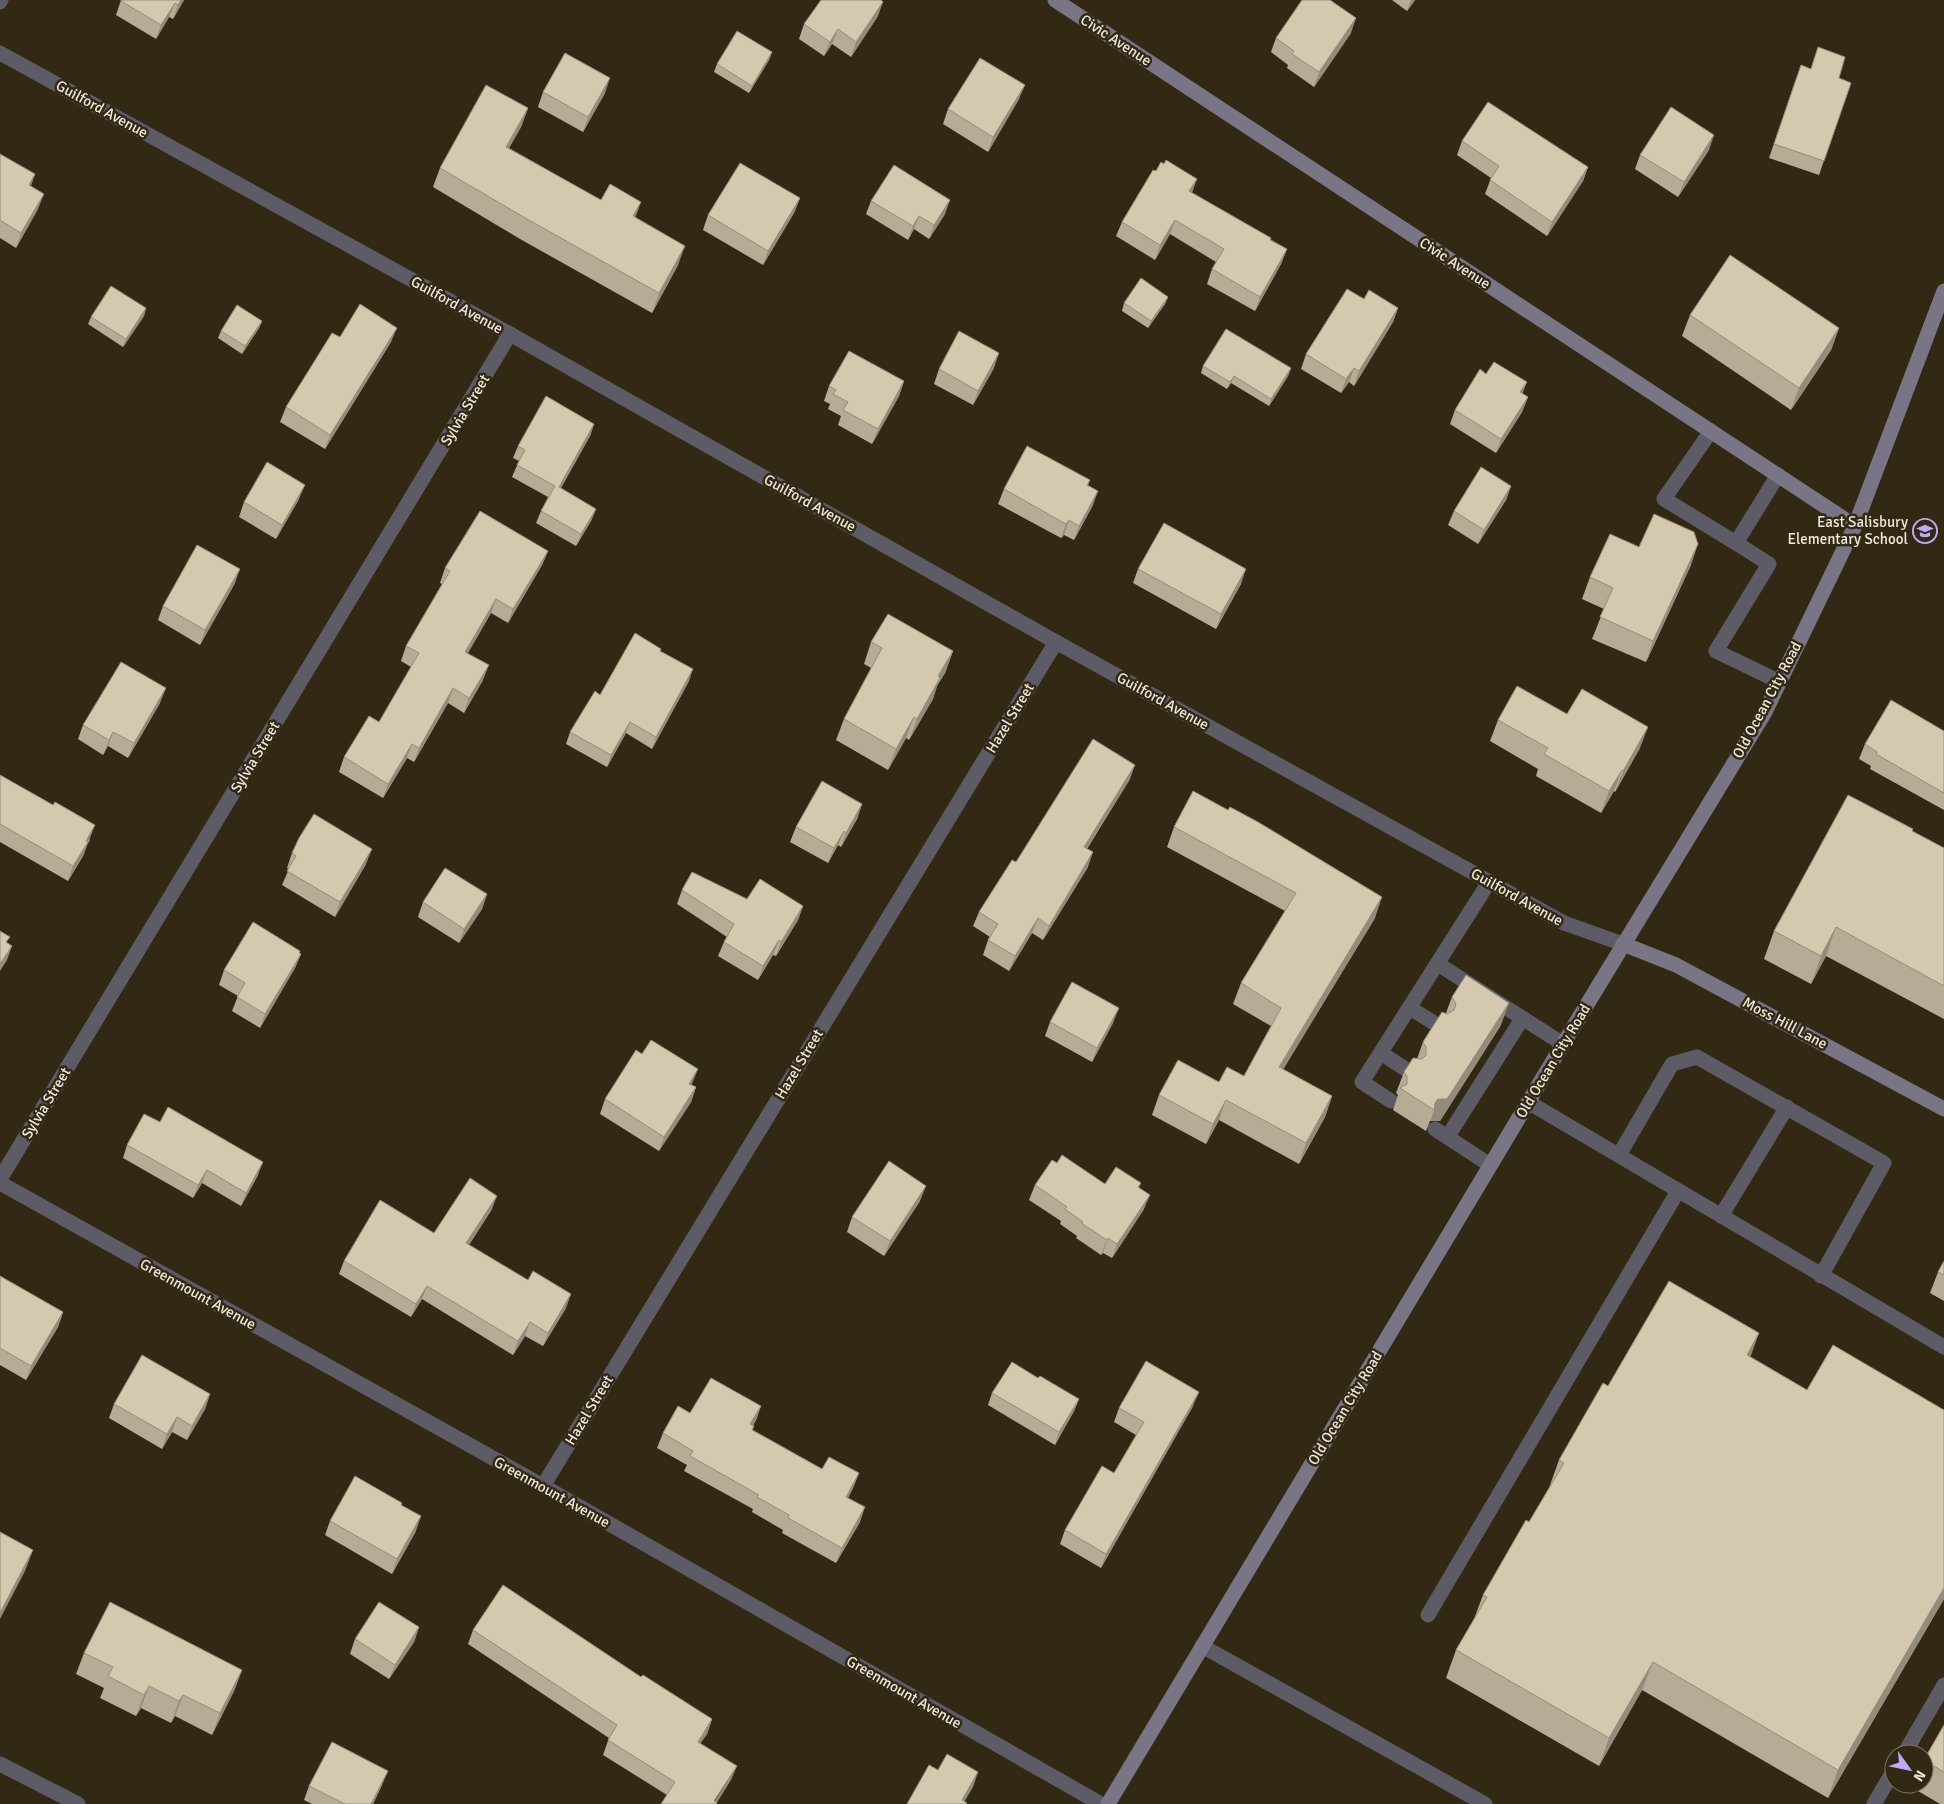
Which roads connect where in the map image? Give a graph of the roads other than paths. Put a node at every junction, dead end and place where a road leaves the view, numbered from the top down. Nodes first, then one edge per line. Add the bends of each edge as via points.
1 (1055, 0) edge
2 (0, 53) edge
3 (1944, 291) edge
4 (510, 334) junction
5 (1711, 431) junction
6 (1778, 475) junction
7 (1855, 526) junction
8 (1736, 543) junction
9 (1056, 642) junction
10 (1780, 682) junction
11 (1489, 882) junction
12 (1623, 944) junction
13 (1438, 964) junction
14 (1410, 1008) junction
15 (1522, 1018) junction
16 (1439, 1026) edge
17 (1563, 1044) junction
18 (1381, 1053) junction
19 (1410, 1072) edge
20 (1391, 1101) dead end
21 (1528, 1102) junction
22 (1787, 1107) junction
23 (1944, 1109) edge
24 (1618, 1155) junction
25 (1490, 1165) junction
26 (0, 1179) edge
27 (0, 1183) edge
28 (1678, 1191) junction
29 (1721, 1216) junction
30 (1821, 1276) junction
31 (1944, 1347) edge
32 (543, 1486) junction
33 (1428, 1615) dead end
34 (1202, 1646) junction
35 (1944, 1685) edge
36 (1910, 1744) edge
37 (0, 1764) edge
38 (1884, 1787) edge
39 (78, 1804) edge
40 (1101, 1804) edge
41 (1108, 1804) edge
42 (1485, 1804) edge
43 (1874, 1804) edge

1 - 5 main road, Civic Avenue
2 - 4 street, Guilford Avenue
3 - 7 main road, Old Ocean City Road
4 - 9 street, Guilford Avenue
4 - 26 street, Sylvia Street
5 - 6 main road, Civic Avenue
5 - 8 street via 1664,499
6 - 7 main road, Civic Avenue
6 - 8 street
7 - 10 main road, Old Ocean City Road
8 - 10 street via 1769,564 1716,651
9 - 11 street, Guilford Avenue
9 - 32 street, Hazel Street
10 - 12 main road, Old Ocean City Road via 1765,712
11 - 12 street, Guilford Avenue via 1564,923
11 - 13 street
12 - 17 main road, Old Ocean City Road
12 - 23 main road, Moss Hill Lane via 1676,965
13 - 14 street
13 - 15 street
14 - 16 street
14 - 18 street
15 - 17 street
15 - 25 street via 1488,1059 1441,1132
17 - 21 main road, Old Ocean City Road
18 - 19 street
18 - 20 street via 1362,1082
21 - 24 street
21 - 25 main road, Old Ocean City Road
22 - 24 street via 1697,1057 1672,1064
22 - 29 street
22 - 30 street via 1884,1163
24 - 28 street
25 - 34 main road, Old Ocean City Road
27 - 32 street, Greenmount Avenue
28 - 29 street
28 - 33 street
29 - 30 street
30 - 31 street
32 - 40 street, Greenmount Avenue
34 - 41 main road, Old Ocean City Road
34 - 42 street
35 - 36 street
37 - 39 street
38 - 43 street

